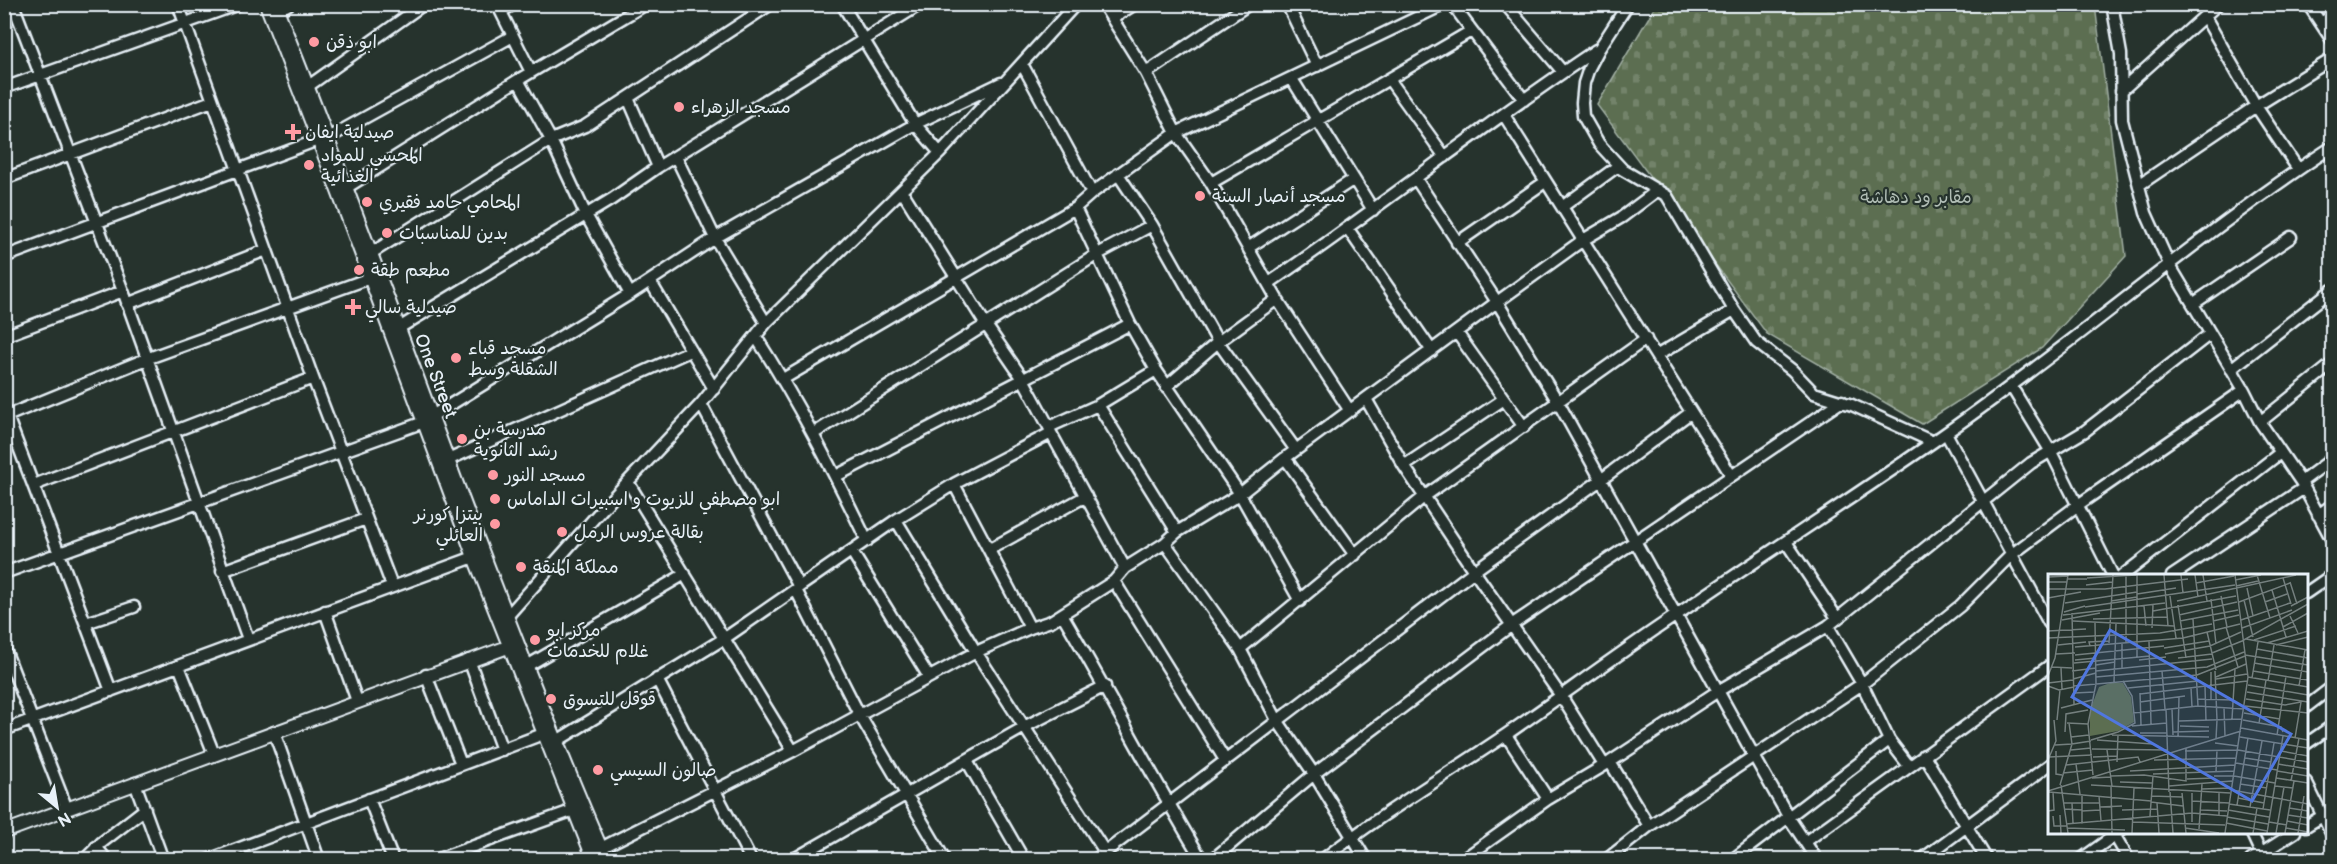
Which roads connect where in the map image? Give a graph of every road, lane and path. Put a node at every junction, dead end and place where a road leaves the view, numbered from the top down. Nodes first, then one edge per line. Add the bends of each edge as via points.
1 (178, 4) edge
2 (239, 4) edge
3 (266, 4) edge
4 (424, 4) edge
5 (514, 4) edge
6 (771, 4) edge
7 (843, 4) edge
8 (921, 4) edge
9 (1076, 4) edge
10 (1103, 4) edge
11 (1135, 4) edge
12 (1249, 4) edge
13 (1287, 4) edge
14 (1445, 4) edge
15 (1452, 4) edge
16 (1505, 4) edge
17 (1628, 4) edge
18 (2112, 4) edge
19 (2218, 4) edge
20 (2308, 4) edge
21 (12, 6) edge
22 (639, 6) edge
23 (281, 7) edge
24 (499, 8) edge
25 (2332, 16) edge
26 (2205, 17) junction
27 (1113, 18) junction
28 (185, 23) junction
29 (2321, 23) junction
30 (1471, 31) junction
31 (511, 37) junction
32 (863, 40) junction
33 (2332, 40) edge
34 (1599, 49) junction
35 (2332, 59) edge
36 (292, 61) junction
37 (1022, 64) junction
38 (1317, 66) junction
39 (531, 72) junction
40 (1563, 72) junction
41 (1146, 73) junction
42 (40, 75) junction
43 (1292, 79) junction
44 (518, 80) junction
45 (1389, 80) junction
46 (1007, 81) junction
47 (307, 87) junction
48 (4, 88) edge
49 (2121, 91) junction
50 (628, 98) junction
51 (212, 100) junction
52 (1524, 100) junction
53 (2256, 106) junction
54 (1504, 115) junction
55 (1318, 120) junction
56 (915, 124) junction
57 (1176, 133) junction
58 (323, 139) junction
59 (551, 140) junction
60 (2332, 147) edge
61 (939, 153) junction
62 (69, 154) junction
63 (676, 157) junction
64 (1445, 157) junction
65 (1618, 166) junction
66 (658, 167) junction
67 (2298, 170) junction
68 (238, 171) junction
69 (1118, 174) junction
70 (4, 178) edge
71 (1354, 179) junction
72 (1416, 179) junction
73 (1545, 182) junction
74 (1211, 183) junction
75 (2139, 185) junction
76 (346, 188) junction
77 (1658, 190) junction
78 (902, 191) junction
79 (1092, 193) junction
80 (1562, 207) junction
81 (1075, 208) junction
82 (1373, 210) junction
83 (586, 215) junction
84 (97, 224) junction
85 (1152, 225) junction
86 (1348, 229) junction
87 (2291, 237) dead end
88 (715, 238) junction
89 (1582, 240) junction
90 (1456, 243) junction
91 (1248, 248) junction
92 (266, 250) junction
93 (370, 254) junction
94 (1096, 255) junction
95 (4, 257) edge
96 (2169, 264) junction
97 (370, 278) junction
98 (956, 278) junction
99 (650, 281) junction
100 (1269, 283) junction
101 (2332, 290) edge
102 (123, 291) junction
103 (630, 294) junction
104 (1277, 299) junction
105 (1497, 302) junction
106 (127, 304) junction
107 (2193, 304) junction
108 (288, 307) junction
109 (1734, 310) junction
110 (766, 323) junction
111 (1130, 324) junction
112 (986, 325) junction
113 (399, 328) junction
114 (1457, 333) junction
115 (2210, 334) junction
116 (4, 336) edge
117 (756, 337) junction
118 (1646, 339) junction
119 (1218, 342) junction
120 (690, 351) junction
121 (1432, 351) junction
122 (1656, 356) junction
123 (146, 359) junction
124 (404, 359) junction
125 (2332, 364) edge
126 (2231, 369) junction
127 (1156, 370) junction
128 (313, 378) junction
129 (783, 379) junction
130 (1023, 379) junction
131 (2011, 386) junction
132 (1166, 387) junction
133 (714, 389) junction
134 (2244, 390) junction
135 (1366, 399) junction
136 (1504, 399) junction
137 (1842, 400) junction
138 (1558, 402) junction
139 (701, 404) junction
140 (1098, 405) junction
141 (1350, 411) junction
142 (1690, 413) junction
143 (5, 414) edge
144 (428, 419) junction
145 (2260, 422) junction
146 (1524, 427) junction
147 (1050, 430) junction
148 (173, 431) junction
149 (1946, 433) junction
150 (813, 434) junction
151 (1933, 442) junction
152 (342, 450) junction
153 (1296, 450) junction
154 (2051, 452) junction
155 (2280, 453) junction
156 (1285, 458) junction
157 (2332, 459) edge
158 (448, 460) junction
159 (1404, 466) junction
160 (836, 476) junction
161 (1731, 476) junction
162 (1602, 479) junction
163 (628, 482) junction
164 (954, 484) junction
165 (34, 485) junction
166 (2302, 485) junction
167 (1240, 494) junction
168 (1086, 496) junction
169 (1425, 496) junction
170 (1984, 500) junction
171 (197, 503) junction
172 (2078, 505) junction
173 (2332, 505) edge
174 (2318, 514) junction
175 (366, 519) junction
176 (896, 520) junction
177 (1177, 532) junction
178 (1633, 540) junction
179 (2332, 540) edge
180 (867, 541) junction
181 (1786, 542) junction
182 (1165, 543) junction
183 (990, 549) junction
184 (59, 552) junction
185 (852, 552) junction
186 (1355, 555) junction
187 (2012, 555) junction
188 (474, 557) junction
189 (1125, 568) junction
190 (222, 571) junction
191 (1474, 571) junction
192 (4, 573) edge
193 (685, 574) junction
194 (2112, 574) edge
195 (2125, 574) edge
196 (2175, 574) edge
197 (2332, 574) edge
198 (1114, 581) junction
199 (392, 586) junction
200 (797, 589) junction
201 (2307, 592) edge
202 (1300, 601) junction
203 (134, 607) dead end
204 (325, 611) junction
205 (1062, 614) junction
206 (1674, 616) junction
207 (1837, 618) junction
208 (505, 620) junction
209 (2048, 621) edge
210 (86, 623) junction
211 (1513, 624) junction
212 (1828, 626) junction
213 (1030, 628) junction
214 (725, 638) junction
215 (248, 639) junction
216 (514, 644) junction
217 (1240, 649) junction
218 (5, 650) edge
219 (976, 652) junction
220 (469, 660) junction
221 (179, 666) junction
222 (2048, 667) edge
223 (523, 668) junction
224 (426, 675) junction
225 (929, 677) junction
226 (657, 679) junction
227 (1862, 684) junction
228 (1105, 686) junction
229 (2332, 687) edge
230 (1718, 690) junction
231 (111, 691) junction
232 (1561, 696) junction
233 (357, 701) junction
234 (2307, 706) edge
235 (859, 714) junction
236 (32, 720) junction
237 (1277, 720) junction
238 (1026, 726) junction
239 (2332, 726) edge
240 (4, 730) edge
241 (274, 732) junction
242 (543, 734) junction
243 (1506, 735) junction
244 (1889, 740) junction
245 (557, 741) junction
246 (2307, 743) edge
247 (502, 750) junction
248 (793, 751) junction
249 (214, 754) junction
250 (1924, 755) junction
251 (1754, 756) junction
252 (1225, 759) junction
253 (967, 761) junction
254 (1607, 763) junction
255 (461, 764) junction
256 (1909, 766) junction
257 (2048, 766) edge
258 (1314, 774) junction
259 (135, 783) junction
260 (2307, 783) edge
261 (715, 789) junction
262 (908, 794) junction
263 (369, 799) junction
264 (1548, 799) junction
265 (1167, 804) junction
266 (67, 809) junction
267 (145, 809) junction
268 (574, 810) junction
269 (2328, 813) edge
270 (1789, 818) junction
271 (307, 823) junction
272 (2307, 825) edge
273 (1649, 826) junction
274 (1966, 826) junction
275 (4, 832) edge
276 (2117, 834) edge
277 (2252, 834) edge
278 (2292, 834) edge
279 (1353, 835) junction
280 (2332, 835) edge
281 (1805, 842) junction
282 (96, 847) junction
283 (1105, 852) junction
284 (604, 854) edge
285 (2263, 856) edge
286 (84, 860) edge
287 (107, 860) edge
288 (163, 860) edge
289 (208, 860) edge
290 (319, 860) edge
291 (393, 860) edge
292 (435, 860) edge
293 (594, 860) edge
294 (751, 860) edge
295 (792, 860) edge
296 (945, 860) edge
297 (1024, 860) edge
298 (1095, 860) edge
299 (1202, 860) edge
300 (1212, 860) edge
301 (1322, 860) edge
302 (1366, 860) edge
303 (1462, 860) edge
304 (1606, 860) edge
305 (1732, 860) edge
306 (1817, 860) edge
307 (1921, 860) edge
308 (1987, 860) edge
309 (2079, 860) edge
310 (2129, 860) edge
311 (2251, 860) edge

1 - 28 street
2 - 28 street
3 - 36 street, One Street
4 - 47 street
5 - 24 street
6 - 50 street
7 - 32 street
8 - 32 street
9 - 37 street
10 - 27 street
11 - 27 street
12 - 41 street
13 - 38 street
14 - 38 street
15 - 30 street
16 - 40 street
17 - 34 street
18 - 49 street via 2121,54
19 - 26 street
20 - 29 street
21 - 42 street
22 - 39 street
23 - 36 street, One Street
24 - 31 street
25 - 29 street
26 - 49 street
26 - 53 street
27 - 41 street
28 - 42 street
28 - 51 street
29 - 33 street
30 - 45 street
30 - 52 street
31 - 39 street
31 - 58 street
32 - 56 street
32 - 63 street
34 - 40 street
34 - 65 street via 1584,83 1583,116
35 - 53 street
36 - 47 street, One Street
36 - 58 street, One Street
37 - 46 street
37 - 79 street
38 - 43 street
39 - 44 street
40 - 52 street
41 - 57 street
42 - 48 street
42 - 62 street
43 - 55 street
43 - 57 street
44 - 59 street
44 - 76 street
45 - 55 street
45 - 64 street
46 - 56 street
46 - 61 street
47 - 58 street, One Street
49 - 75 street via 2122,120
50 - 59 street via 585,126
50 - 66 street
51 - 62 street
51 - 68 street
52 - 54 street
53 - 67 street
53 - 75 street
54 - 64 street
54 - 73 street
55 - 71 street
55 - 74 street
56 - 61 street
56 - 88 street
57 - 69 street
57 - 74 street
58 - 68 street
58 - 76 street, One Street
58 - 97 street, One Street
59 - 83 street
59 - 93 street
60 - 67 street
61 - 78 street
62 - 70 street
62 - 84 street
63 - 66 street
63 - 88 street
64 - 72 street
65 - 77 street
65 - 80 street
66 - 83 street
67 - 96 street
68 - 84 street
68 - 92 street
69 - 79 street
69 - 85 street
71 - 82 street
71 - 91 street
72 - 82 street
72 - 90 street
73 - 80 street
73 - 90 street
74 - 91 street
75 - 96 street via 2146,213
76 - 93 street, One Street
77 - 89 street
77 - 109 street via 1675,207
78 - 98 street
78 - 110 street
79 - 81 street
80 - 89 street
81 - 94 street
81 - 98 street
82 - 86 street
83 - 103 street
83 - 113 street
84 - 95 street
84 - 102 street
85 - 94 street
85 - 119 street
86 - 100 street
86 - 121 street
87 - 107 street
88 - 99 street
88 - 110 street
89 - 105 street
89 - 118 street
90 - 105 street
91 - 100 street
92 - 106 street
92 - 108 street
93 - 113 street, One Street
94 - 111 street
94 - 112 street
96 - 107 street
96 - 131 street
97 - 108 street
97 - 124 street, One Street
98 - 112 street
98 - 129 street
99 - 103 street
99 - 120 street
100 - 104 street
101 - 126 street
102 - 106 street
102 - 116 street
103 - 144 street
104 - 119 street
104 - 141 street
105 - 114 street
105 - 138 street
106 - 123 street
107 - 115 street
108 - 123 street
108 - 128 street
109 - 122 street
109 - 137 street via 1754,340 1814,393
110 - 117 street
111 - 127 street
111 - 130 street
112 - 130 street
112 - 150 street
113 - 124 street, One Street
114 - 121 street
114 - 136 street
115 - 126 street
115 - 154 street via 2085,432
117 - 129 street
117 - 133 street
118 - 122 street
118 - 138 street
119 - 132 street
119 - 153 street
120 - 133 street
120 - 158 street
121 - 135 street
122 - 142 street
123 - 143 street
123 - 148 street
124 - 144 street, One Street
125 - 145 street
126 - 134 street
127 - 132 street
127 - 140 street
128 - 148 street
128 - 152 street
129 - 150 street
130 - 147 street
130 - 160 street
131 - 149 street
131 - 154 street
132 - 167 street
133 - 139 street
134 - 145 street
134 - 172 street
135 - 141 street
135 - 159 street
136 - 146 street
136 - 159 street
137 - 151 street
137 - 161 street
138 - 146 street
138 - 162 street
139 - 163 street
139 - 200 street
140 - 147 street
140 - 177 street
141 - 153 street
142 - 161 street
142 - 162 street
143 - 165 street
144 - 152 street
144 - 158 street, One Street
144 - 188 street, One Street
145 - 155 street
146 - 169 street
147 - 164 street
147 - 168 street
148 - 165 street
148 - 171 street
149 - 151 street
149 - 170 street
150 - 160 street
151 - 181 street
152 - 171 street
152 - 175 street
153 - 156 street
154 - 170 street
154 - 172 street
155 - 166 street
155 - 195 street
156 - 167 street
156 - 186 street
157 - 166 street
158 - 208 street, One Street
159 - 169 street
160 - 180 street
161 - 178 street
162 - 178 street
162 - 191 street
163 - 193 street
163 - 208 street
164 - 176 street
164 - 183 street
165 - 184 street
166 - 174 street
166 - 196 street
167 - 177 street
167 - 202 street
168 - 183 street
168 - 189 street
169 - 186 street
169 - 191 street
170 - 187 street
170 - 207 street
171 - 184 street
171 - 190 street
172 - 187 street
172 - 194 street
173 - 174 street
174 - 179 street
175 - 190 street
175 - 199 street
176 - 180 street
176 - 219 street
177 - 182 street
178 - 206 street
178 - 211 street
180 - 185 street
181 - 206 street
181 - 207 street
182 - 189 street
182 - 217 street
183 - 213 street
184 - 192 street
184 - 210 street
185 - 200 street
185 - 225 street
186 - 202 street
187 - 209 street
187 - 227 street via 1960,606
188 - 199 street
188 - 208 street, One Street
189 - 198 street
190 - 215 street
191 - 211 street
191 - 237 street
193 - 214 street
193 - 223 street
197 - 201 street
198 - 205 street
198 - 252 street
199 - 204 street
200 - 214 street
200 - 235 street
202 - 217 street
203 - 210 street
204 - 215 street
204 - 233 street
205 - 213 street
205 - 228 street
206 - 230 street
206 - 232 street
207 - 212 street
208 - 216 street, One Street
210 - 231 street
211 - 232 street
211 - 258 street
212 - 227 street
212 - 230 street
213 - 219 street
214 - 226 street
214 - 248 street
215 - 221 street
216 - 220 street
216 - 223 street, One Street
217 - 237 street
218 - 236 street
219 - 225 street
219 - 238 street
220 - 224 street
220 - 247 street
221 - 231 street
221 - 249 street
222 - 250 street
223 - 242 street, One Street
223 - 245 street, One Street
224 - 233 street
224 - 255 street
225 - 235 street
226 - 245 street
226 - 261 street
227 - 244 street
227 - 251 street
228 - 238 street
228 - 265 street
229 - 234 street
230 - 251 street
230 - 254 street
231 - 236 street
232 - 243 street
232 - 254 street
233 - 241 street
235 - 248 street
235 - 262 street
236 - 240 street
236 - 266 street
237 - 252 street
237 - 258 street
238 - 253 street
238 - 283 street
239 - 246 street
241 - 249 street
241 - 271 street
242 - 247 street
242 - 268 street, One Street
243 - 264 street
243 - 279 street
244 - 256 street
244 - 270 street
245 - 284 street, One Street
247 - 255 street
248 - 261 street
249 - 259 street
250 - 256 street
250 - 274 street
251 - 270 street
251 - 273 street
252 - 265 street
253 - 262 street
253 - 297 street
254 - 264 street
254 - 273 street
255 - 263 street
256 - 281 street
257 - 274 street
258 - 279 street
258 - 300 street
259 - 266 street
259 - 267 street
260 - 269 street
261 - 284 street
261 - 294 street
262 - 295 street
262 - 296 street
263 - 271 street
263 - 291 street
264 - 303 street
265 - 283 street
265 - 299 street
266 - 275 street
267 - 282 street
267 - 288 street
268 - 292 street
268 - 293 street, One Street
269 - 272 street
269 - 280 street
270 - 281 street
270 - 305 street
271 - 289 street
271 - 290 street
273 - 304 street
274 - 307 street
274 - 308 street
276 - 309 street
276 - 310 street
277 - 285 street
278 - 285 street
279 - 301 street
279 - 302 street
281 - 306 street
282 - 286 street
282 - 287 street
283 - 298 street
285 - 311 street

